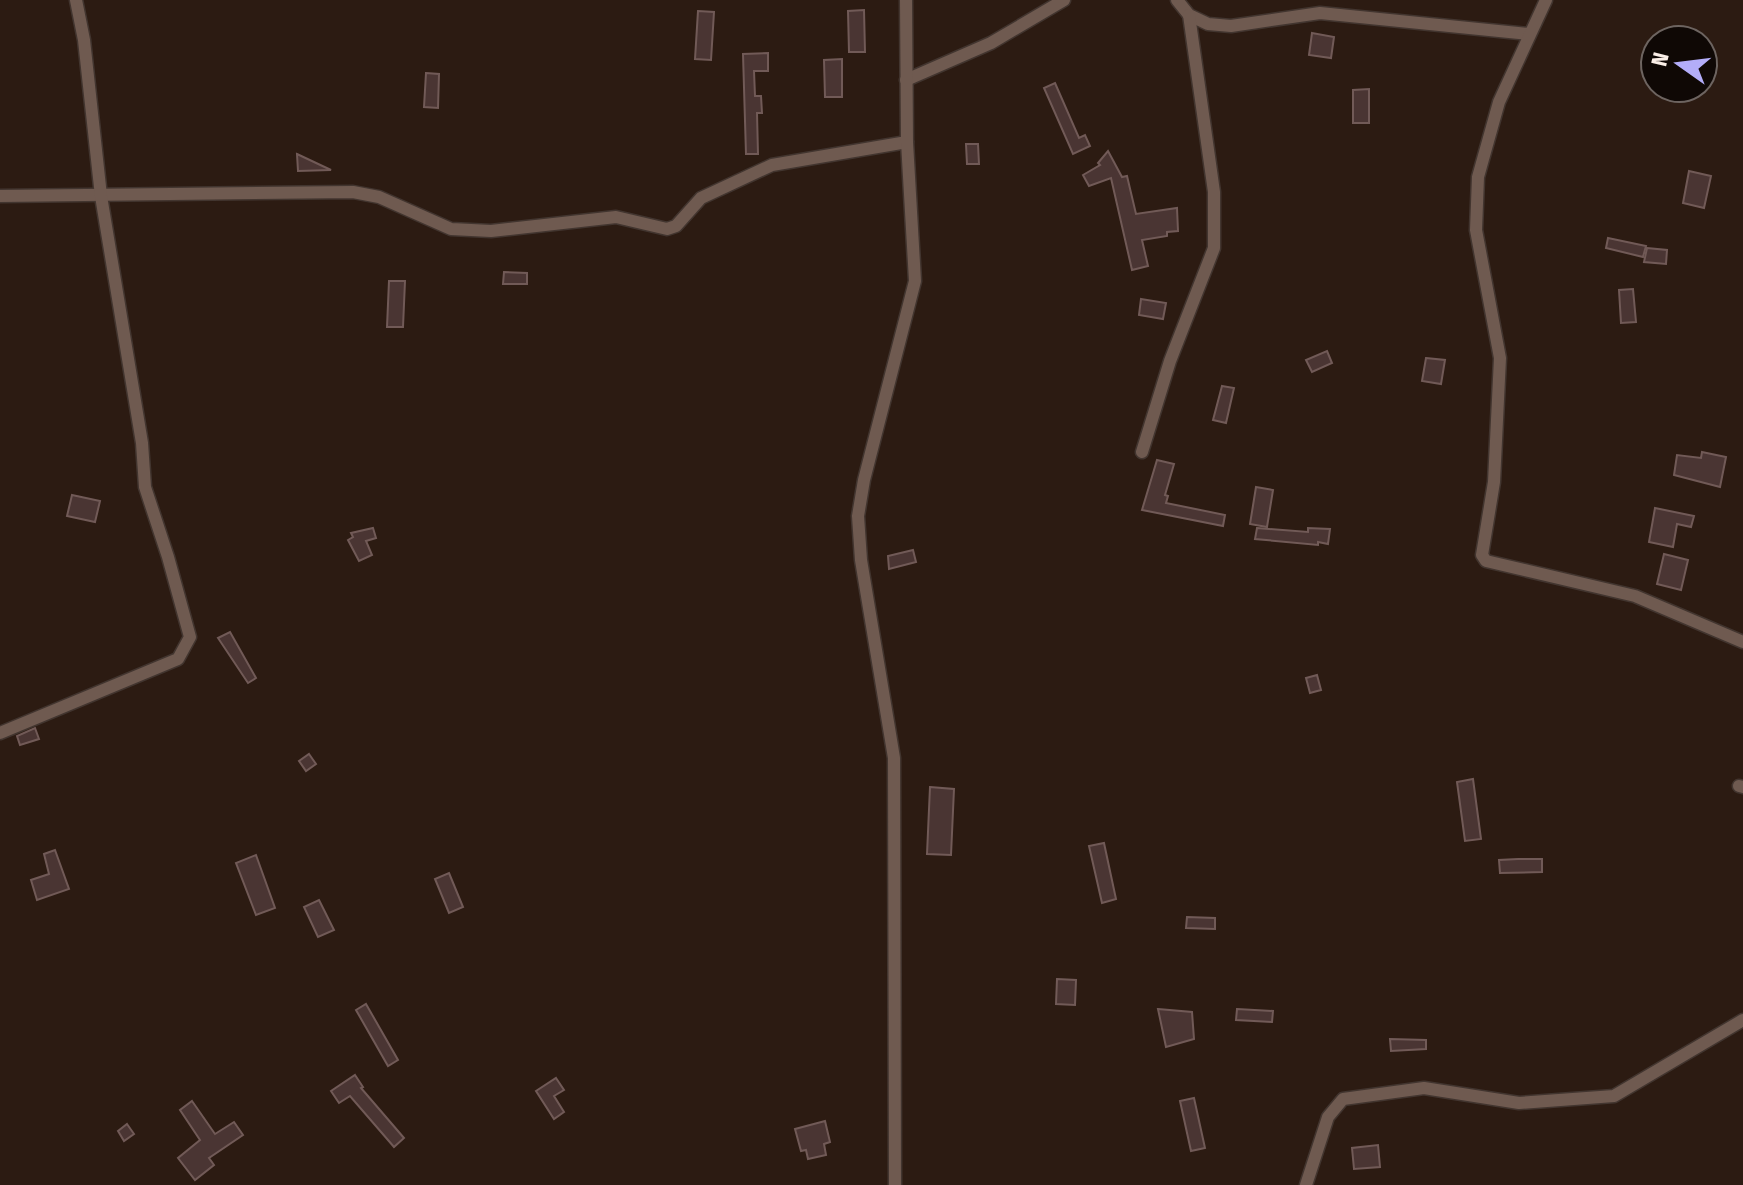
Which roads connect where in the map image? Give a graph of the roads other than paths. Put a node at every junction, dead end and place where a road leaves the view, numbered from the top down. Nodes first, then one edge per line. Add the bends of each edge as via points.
1 (76, 0) edge
2 (906, 0) edge
3 (1064, 0) edge
4 (1177, 0) edge
5 (1546, 0) edge
6 (1319, 6) edge
7 (1189, 15) junction
8 (1529, 34) junction
9 (906, 80) junction
10 (907, 142) junction
11 (0, 196) edge
12 (101, 196) junction
13 (1142, 452) dead end
14 (1743, 642) edge
15 (0, 733) edge
16 (1743, 1020) edge
17 (895, 1185) edge
18 (1306, 1185) edge

1 - 12 street
2 - 9 street
3 - 9 street via 991,43
4 - 7 street
5 - 8 street
6 - 7 street via 1231,26
6 - 8 street
7 - 13 street via 1214,192 1214,248
8 - 14 street via 1499,102 1478,177 1476,230 1500,358 1494,482 1482,555 1486,561 1635,596
9 - 10 street
10 - 12 street via 772,165 701,198 667,229 616,217 491,231 451,229 379,197 353,192
10 - 17 street via 915,281 858,516 894,758
11 - 12 street
12 - 15 street via 145,487 190,637 178,659
16 - 18 street via 1614,1096 1519,1103 1424,1088 1343,1099 1328,1117

